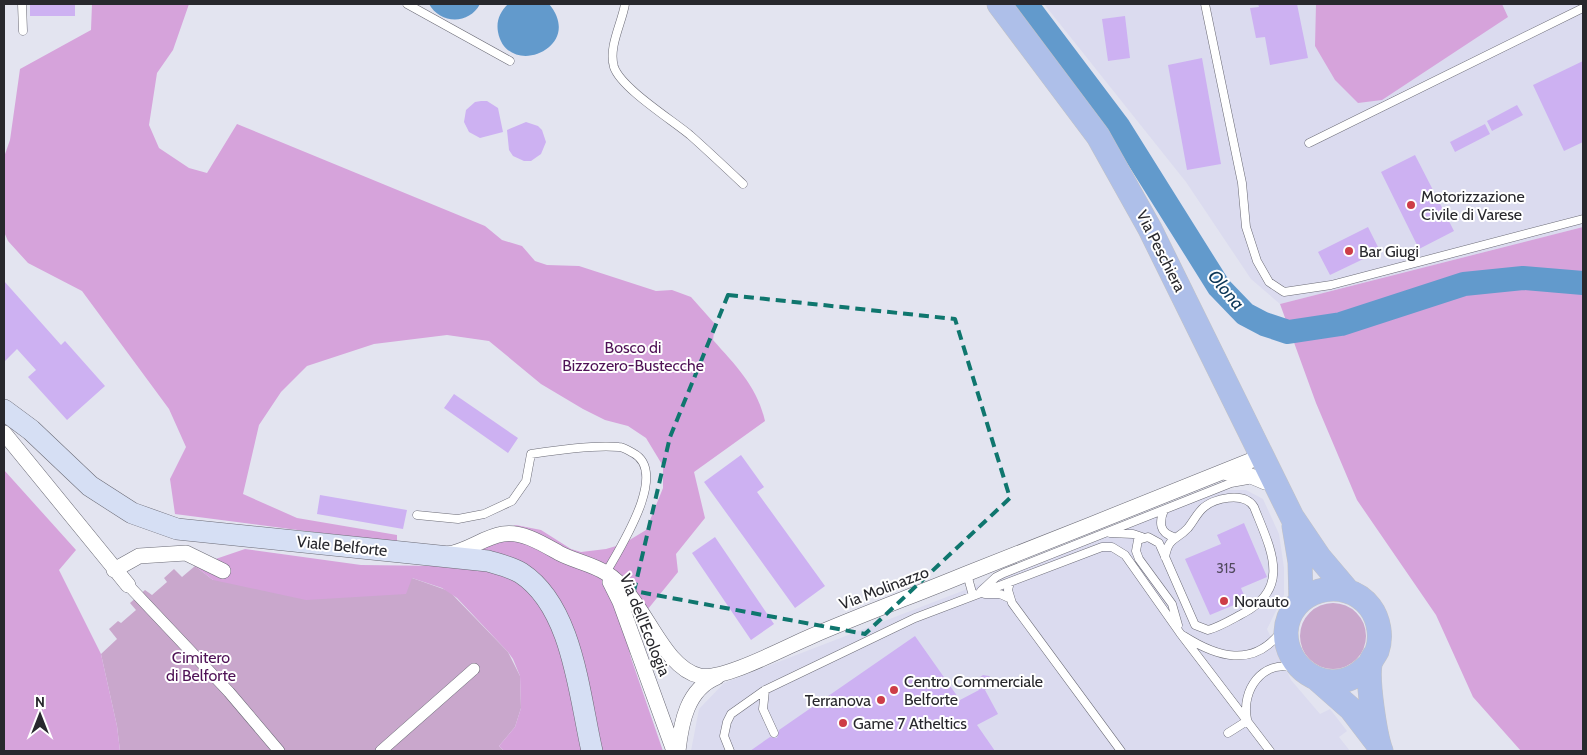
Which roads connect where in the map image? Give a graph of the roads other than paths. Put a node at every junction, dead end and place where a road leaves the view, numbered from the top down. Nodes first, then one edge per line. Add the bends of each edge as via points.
1 (22, 4) edge
2 (407, 4) edge
3 (626, 4) edge
4 (999, 4) edge
5 (1205, 4) edge
6 (1583, 8) edge
7 (23, 31) dead end
8 (510, 61) dead end
9 (1309, 143) dead end
10 (743, 184) dead end
11 (1583, 219) edge
12 (4, 410) edge
13 (4, 434) edge
14 (1262, 456) junction
15 (1213, 476) junction
16 (1272, 486) junction
17 (1164, 510) junction
18 (417, 514) dead end
19 (1292, 517) junction
20 (1098, 536) junction
21 (1142, 537) junction
22 (1174, 537) junction
23 (434, 556) junction
24 (1165, 556) junction
25 (114, 570) junction
26 (223, 572) dead end
27 (606, 573) junction
28 (967, 574) junction
29 (1010, 582) junction
30 (128, 585) joint
31 (1347, 590) junction
32 (976, 595) junction
33 (1009, 598) junction
34 (1301, 600) junction
35 (1287, 625) junction
36 (1180, 633) junction
37 (1370, 664) junction
38 (474, 669) dead end
39 (723, 674) junction
40 (1310, 675) junction
41 (765, 690) junction
42 (1247, 721) junction
43 (774, 733) dead end
44 (1228, 733) dead end
45 (1380, 749) edge
46 (279, 751) edge
47 (380, 751) edge
48 (592, 751) edge
49 (674, 751) edge
50 (678, 751) edge
51 (730, 751) edge
52 (1121, 751) edge
53 (1270, 751) edge

1 - 7 lane
2 - 8 lane
3 - 10 lane via 616,34 614,55 614,66 622,80 689,134
4 - 14 main road, Via Peschiera via 1098,136 1150,229
5 - 11 lane via 1242,183 1246,226 1257,261 1269,282 1284,292 1331,285
6 - 9 lane
12 - 23 main road, Viale Belforte via 31,430 90,486 132,512 177,530
13 - 25 street
14 - 15 street, Via Molinazzo
14 - 16 main road, Via Peschiera
15 - 16 street, Via Molinazzo via 1230,472 1246,474
15 - 28 street, Via Molinazzo
16 - 17 lane via 1244,480
16 - 19 main road, Via Peschiera
17 - 20 lane
17 - 22 lane via 1161,527 1167,536
18 - 27 lane via 458,519 484,514 512,501 526,481 531,454 621,447 637,455 647,470 644,494
19 - 31 main road, Via Peschiera
19 - 34 main road, Via Peschiera via 1300,562
20 - 21 lane via 1116,533
20 - 32 lane via 996,577
21 - 24 lane via 1159,543
21 - 36 lane via 1136,551 1172,604
22 - 24 lane
22 - 24 lane via 1182,534 1208,505 1234,498 1249,500 1273,557 1274,573 1268,592 1254,608 1214,628 1201,628 1195,624
23 - 27 street, Via dell'Ecologia via 457,553 478,541 504,534 519,535
23 - 48 main road, Viale Belforte via 488,561 505,566 520,573 542,593 562,628
25 - 26 street via 139,556 186,554
25 - 30 street
27 - 39 street, Via Molinazzo via 633,598 664,649 684,670 702,676
27 - 49 street, Via dell'Ecologia via 620,602
28 - 32 lane
28 - 39 street, Via Molinazzo
29 - 32 lane
29 - 33 lane
29 - 36 lane via 1102,547 1112,547 1125,555
30 - 46 street via 229,692
31 - 34 main road via 1331,588
31 - 37 main road, Via Peschiera via 1371,608 1378,621 1380,636
32 - 33 lane via 1000,594
32 - 41 lane via 893,628
33 - 52 lane
34 - 35 main road
35 - 36 lane via 1271,644 1251,654 1226,656 1207,650
35 - 40 main road, Via Peschiera via 1286,642 1292,658
36 - 42 lane
37 - 40 main road via 1355,676 1337,682
37 - 45 main road, Via Peschiera via 1372,707
38 - 47 street
39 - 50 street via 700,687 690,701
40 - 42 lane via 1279,667 1258,678 1246,698
40 - 45 main road, Via Peschiera via 1351,709
41 - 43 lane via 762,709
41 - 51 lane via 732,714 727,722 724,736
42 - 44 lane
42 - 53 lane

